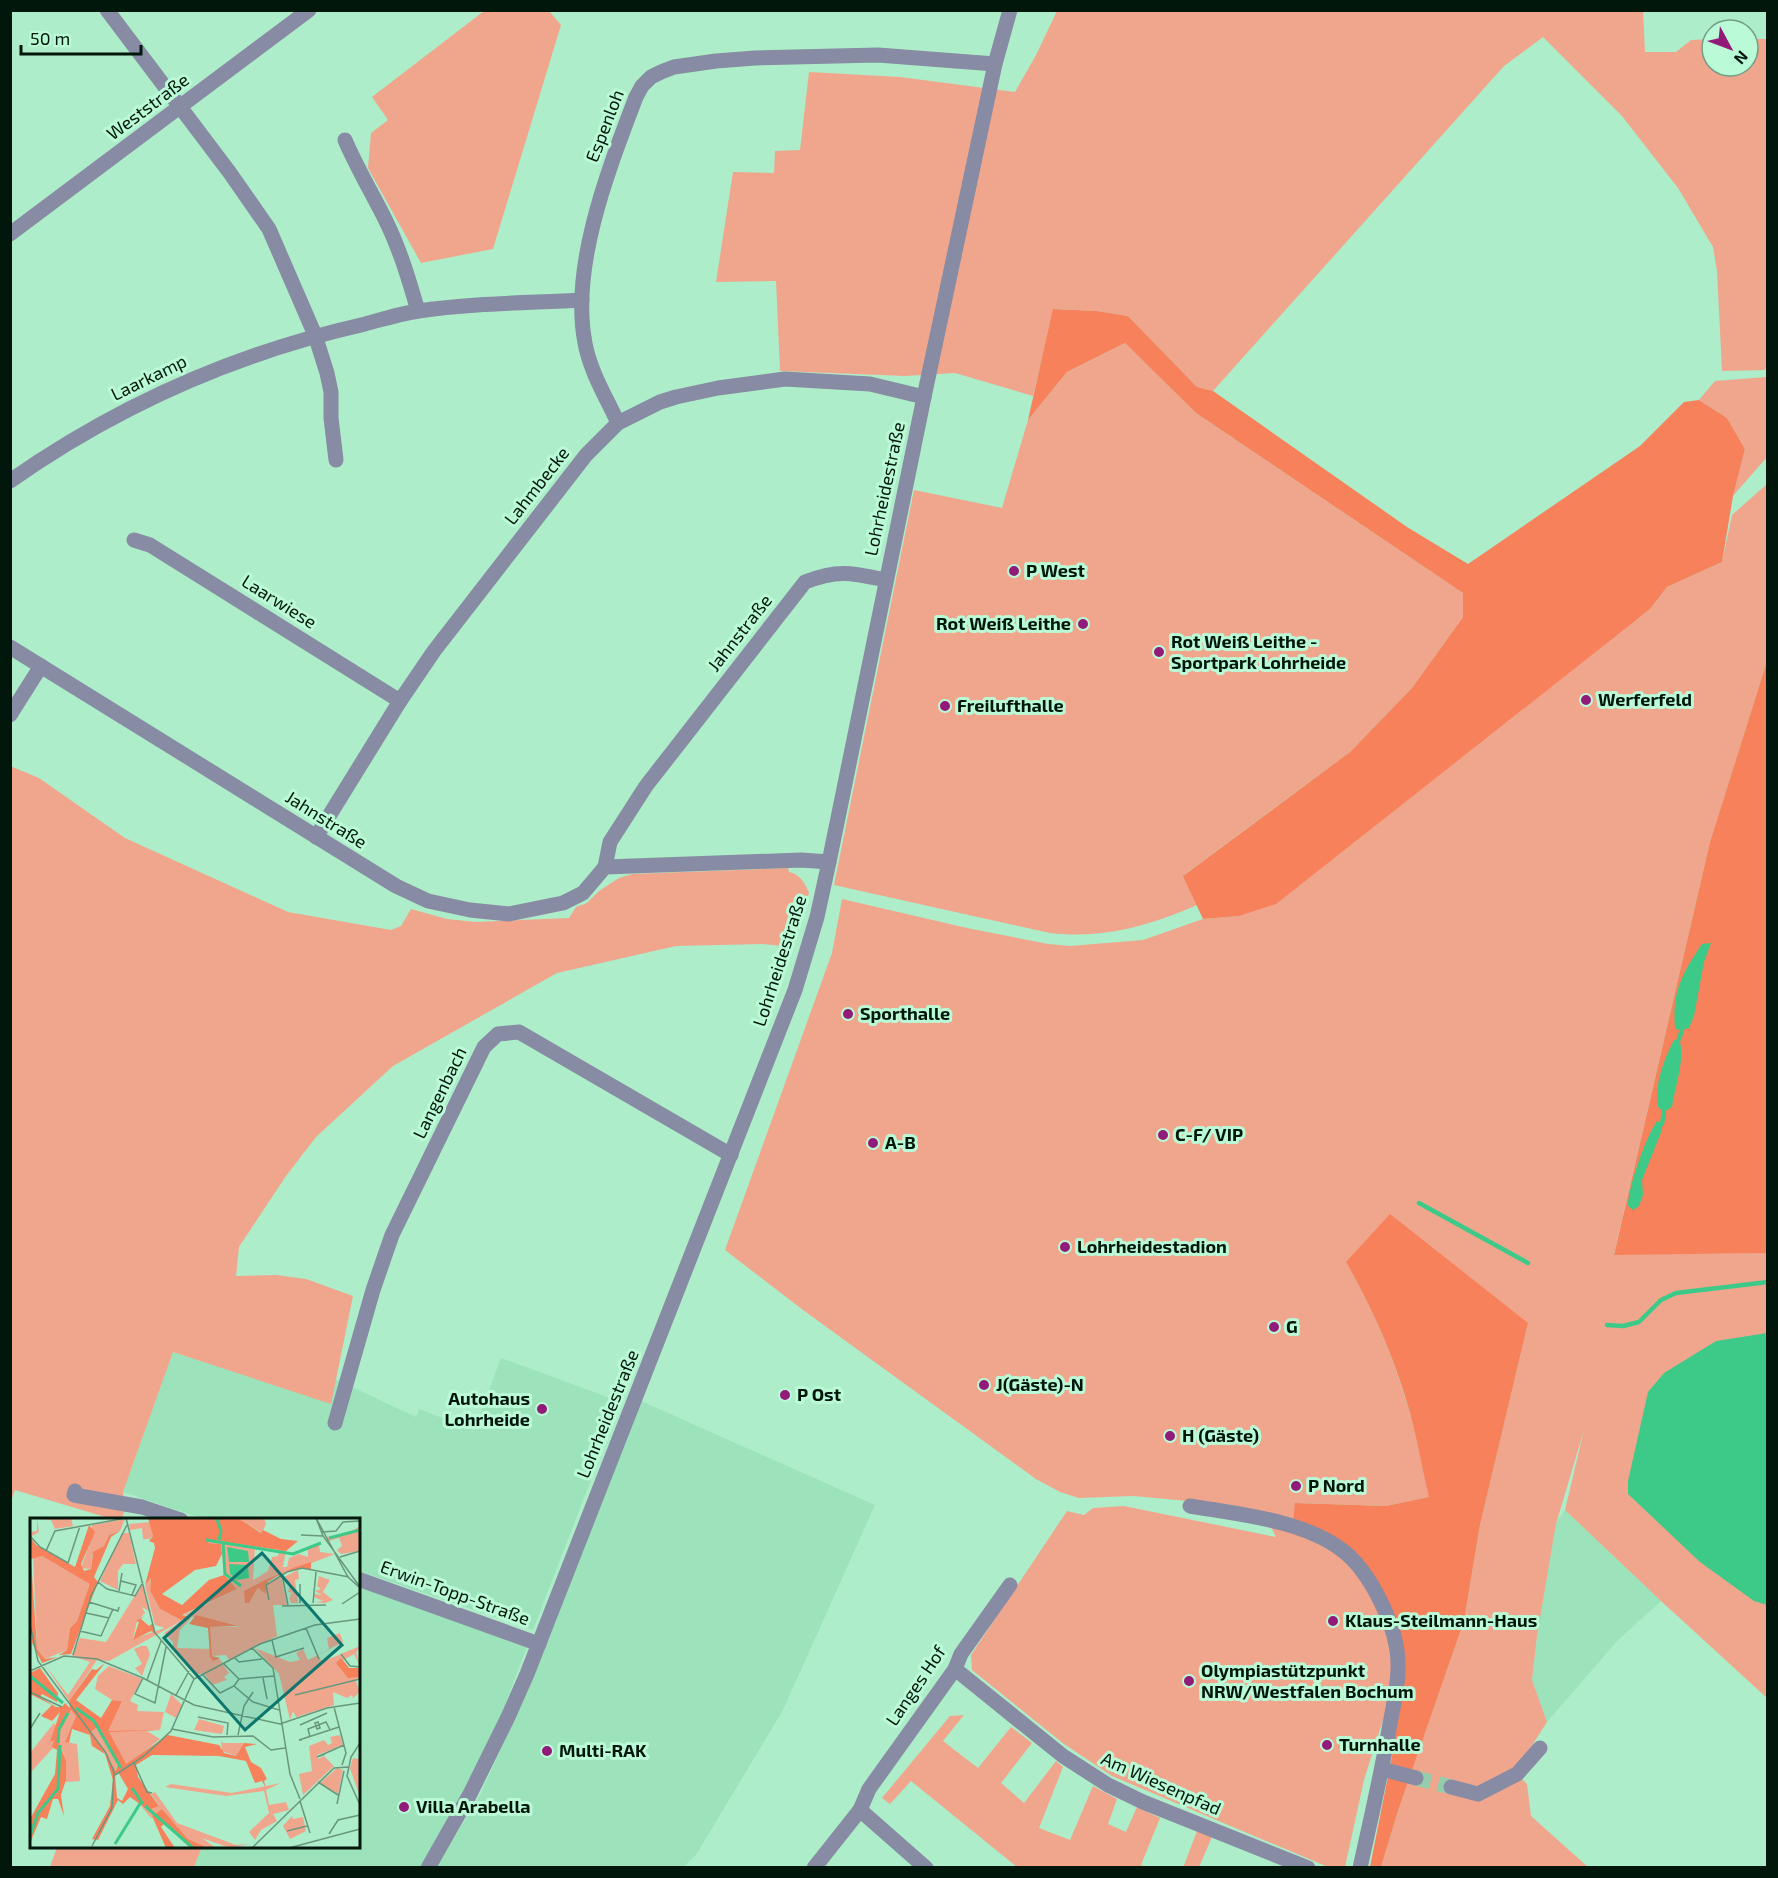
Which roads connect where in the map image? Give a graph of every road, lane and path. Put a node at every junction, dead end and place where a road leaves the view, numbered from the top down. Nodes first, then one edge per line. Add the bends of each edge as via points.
1 (107, 10) edge
2 (309, 10) edge
3 (1008, 12) edge
4 (995, 64) junction
5 (181, 107) junction
6 (345, 140) dead end
7 (10, 234) edge
8 (582, 300) junction
9 (418, 312) junction
10 (315, 335) junction
11 (924, 397) junction
12 (618, 423) junction
13 (336, 460) dead end
14 (10, 481) edge
15 (134, 540) dead end
16 (886, 580) junction
17 (10, 647) edge
18 (41, 666) junction
19 (400, 701) junction
20 (10, 715) edge
21 (316, 837) junction
22 (829, 862) junction
23 (605, 867) junction
24 (731, 1155) junction
25 (335, 1423) dead end
26 (75, 1491) dead end
27 (1190, 1506) dead end
28 (175, 1518) edge
29 (360, 1580) edge
30 (1010, 1586) dead end
31 (539, 1644) junction
32 (955, 1669) junction
33 (1540, 1748) dead end
34 (1382, 1770) junction
35 (1416, 1778) tunnel mouth
36 (1451, 1787) tunnel mouth
37 (860, 1810) junction
38 (428, 1868) edge
39 (814, 1868) edge
40 (926, 1868) edge
41 (1308, 1868) edge
42 (1360, 1868) edge

1 - 5 street
2 - 5 street, Weststraße
3 - 4 street, Lohrheidestraße
4 - 8 street, Espenloh via 878,55 756,58 674,67 651,77 636,97 605,180 586,261
4 - 11 street, Lohrheidestraße
5 - 7 street, Weststraße
5 - 10 street via 269,229
6 - 9 street via 386,220
8 - 9 street, Laarkamp
8 - 12 street, Espenloh via 585,342 592,368
9 - 10 street, Laarkamp
10 - 13 street via 331,392
10 - 14 street, Laarkamp via 229,363 157,394 93,428
11 - 12 street, Lahmbecke via 870,384 785,379 676,397
11 - 16 street, Lohrheidestraße
12 - 19 street, Lahmbecke via 586,455 434,651
15 - 19 street, Laarwiese via 150,545
16 - 22 street, Lohrheidestraße
16 - 23 street, Jahnstraße via 847,572 825,574 805,582 646,786 610,842
17 - 18 street, Jahnstraße
18 - 20 street
18 - 21 street, Jahnstraße
19 - 21 street, Lahmbecke
21 - 23 street, Jahnstraße via 418,898 470,910 509,914 563,903 584,893
22 - 23 street
22 - 24 street, Lohrheidestraße via 795,990
24 - 25 street, Langenbach via 519,1032 498,1034 484,1047 392,1235
24 - 31 street, Lohrheidestraße
26 - 28 street via 74,1495 142,1507
27 - 34 street via 1269,1520 1315,1535 1357,1564 1389,1619 1398,1661
29 - 31 street, Erwin-Topp-Straße
30 - 32 street, Langes Hof via 961,1654
31 - 38 street, Lohrheidestraße via 484,1766
32 - 37 street, Langes Hof via 868,1790
32 - 41 street, Am Wiesenpfad via 1063,1756 1108,1785
33 - 36 street via 1517,1774 1478,1794
34 - 35 street
34 - 42 street
37 - 39 street, Langes Hof
37 - 40 street

